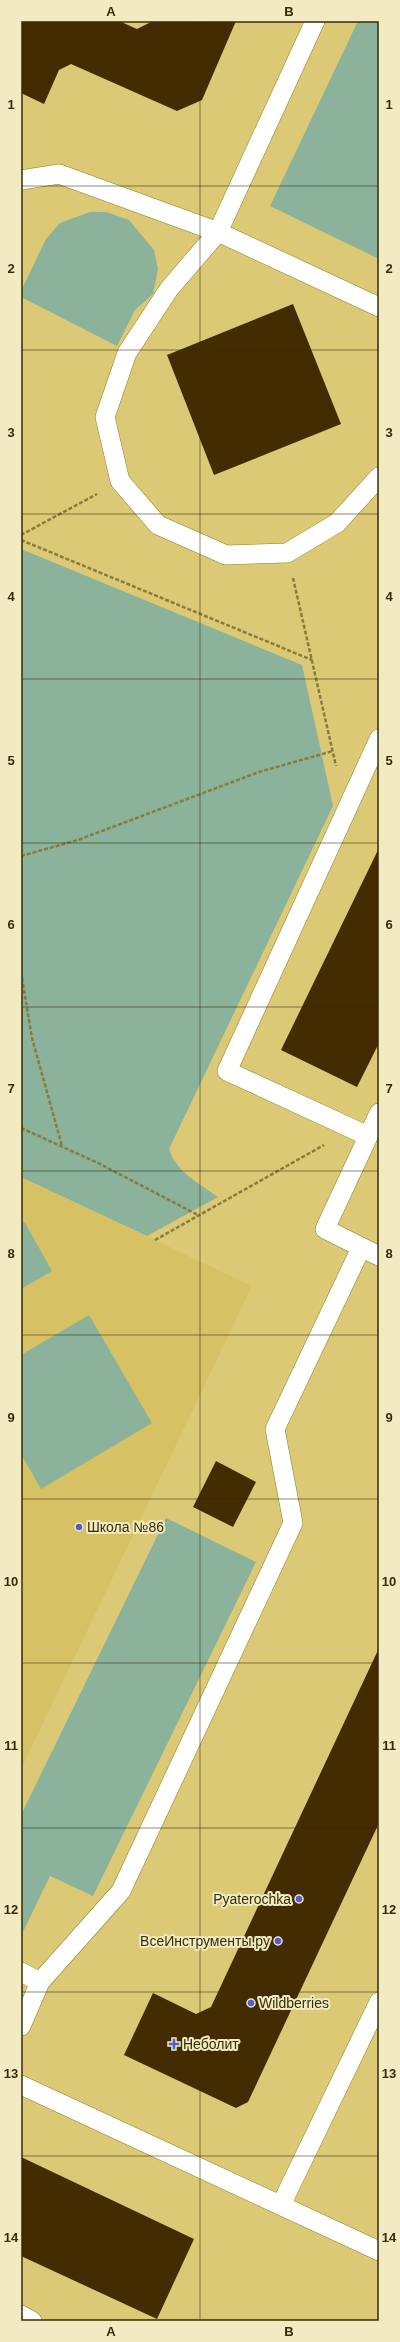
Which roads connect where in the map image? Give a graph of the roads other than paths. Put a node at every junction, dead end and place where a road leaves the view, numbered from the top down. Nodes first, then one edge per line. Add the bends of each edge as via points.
1 (315, 21) edge
2 (21, 180) edge
3 (218, 232) junction
4 (379, 307) edge
5 (379, 477) edge
6 (379, 739) edge
7 (379, 1113) edge
8 (360, 1132) junction
9 (361, 1248) junction
10 (379, 1256) edge
11 (21, 1972) edge
12 (40, 1982) junction
13 (379, 2002) edge
14 (21, 2026) edge
15 (21, 2085) edge
16 (281, 2205) junction
17 (379, 2251) edge
18 (21, 2315) edge
19 (32, 2321) edge

1 - 3 lane
2 - 3 lane via 59,174
3 - 4 lane
3 - 5 lane via 169,289 127,353 105,417 120,482 158,525 226,555 287,553 337,523
6 - 8 lane via 227,1071
7 - 8 lane
8 - 9 lane via 325,1229
9 - 10 lane
9 - 12 lane via 275,1430 293,1523 121,1891
11 - 12 lane
12 - 14 lane
13 - 16 lane
15 - 16 lane
16 - 17 lane
18 - 19 lane

